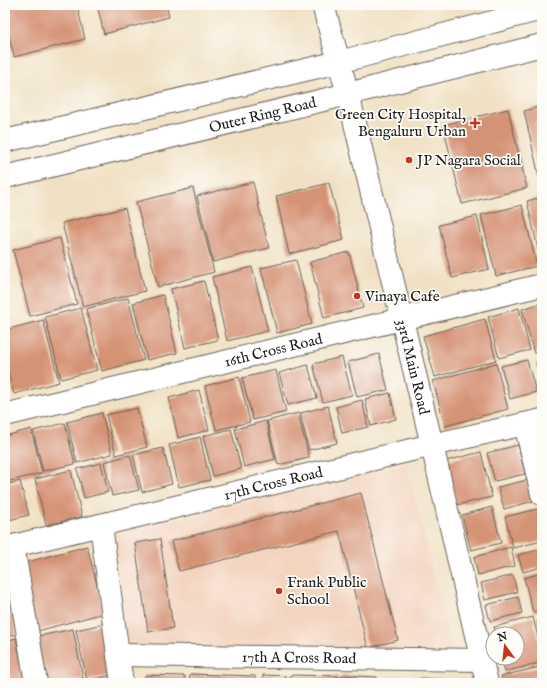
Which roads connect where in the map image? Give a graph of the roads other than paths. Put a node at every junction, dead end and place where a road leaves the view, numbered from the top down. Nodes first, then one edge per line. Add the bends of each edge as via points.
1 (322, 5) edge
2 (542, 9) edge
3 (542, 45) edge
4 (340, 62) junction
5 (348, 94) junction
6 (5, 141) edge
7 (5, 177) edge
8 (542, 285) edge
9 (401, 319) junction
10 (5, 415) edge
11 (533, 422) edge
12 (432, 445) junction
13 (542, 494) edge
14 (101, 525) junction
15 (9, 547) edge
16 (118, 654) junction
17 (481, 660) junction
18 (36, 683) edge
19 (122, 683) edge
20 (486, 683) edge

1 - 4 main road, 33rd Main Road
2 - 4 main road
3 - 5 main road, Outer Ring Road
4 - 5 main road, 33rd Main Road
4 - 6 main road
5 - 7 main road, Outer Ring Road
5 - 9 main road, 33rd Main Road
8 - 9 main road, 16th Cross Road
9 - 10 main road, 16th Cross Road
9 - 12 main road, 33rd Main Road
11 - 12 main road, 17th Cross Road
11 - 13 main road
12 - 14 main road, 17th Cross Road
12 - 17 main road, 33rd Main Road
14 - 15 main road, 17th Cross Road
14 - 16 main road
15 - 18 main road
16 - 17 main road, 17th A Cross Road
16 - 19 main road
17 - 20 main road, 33rd Main Road

